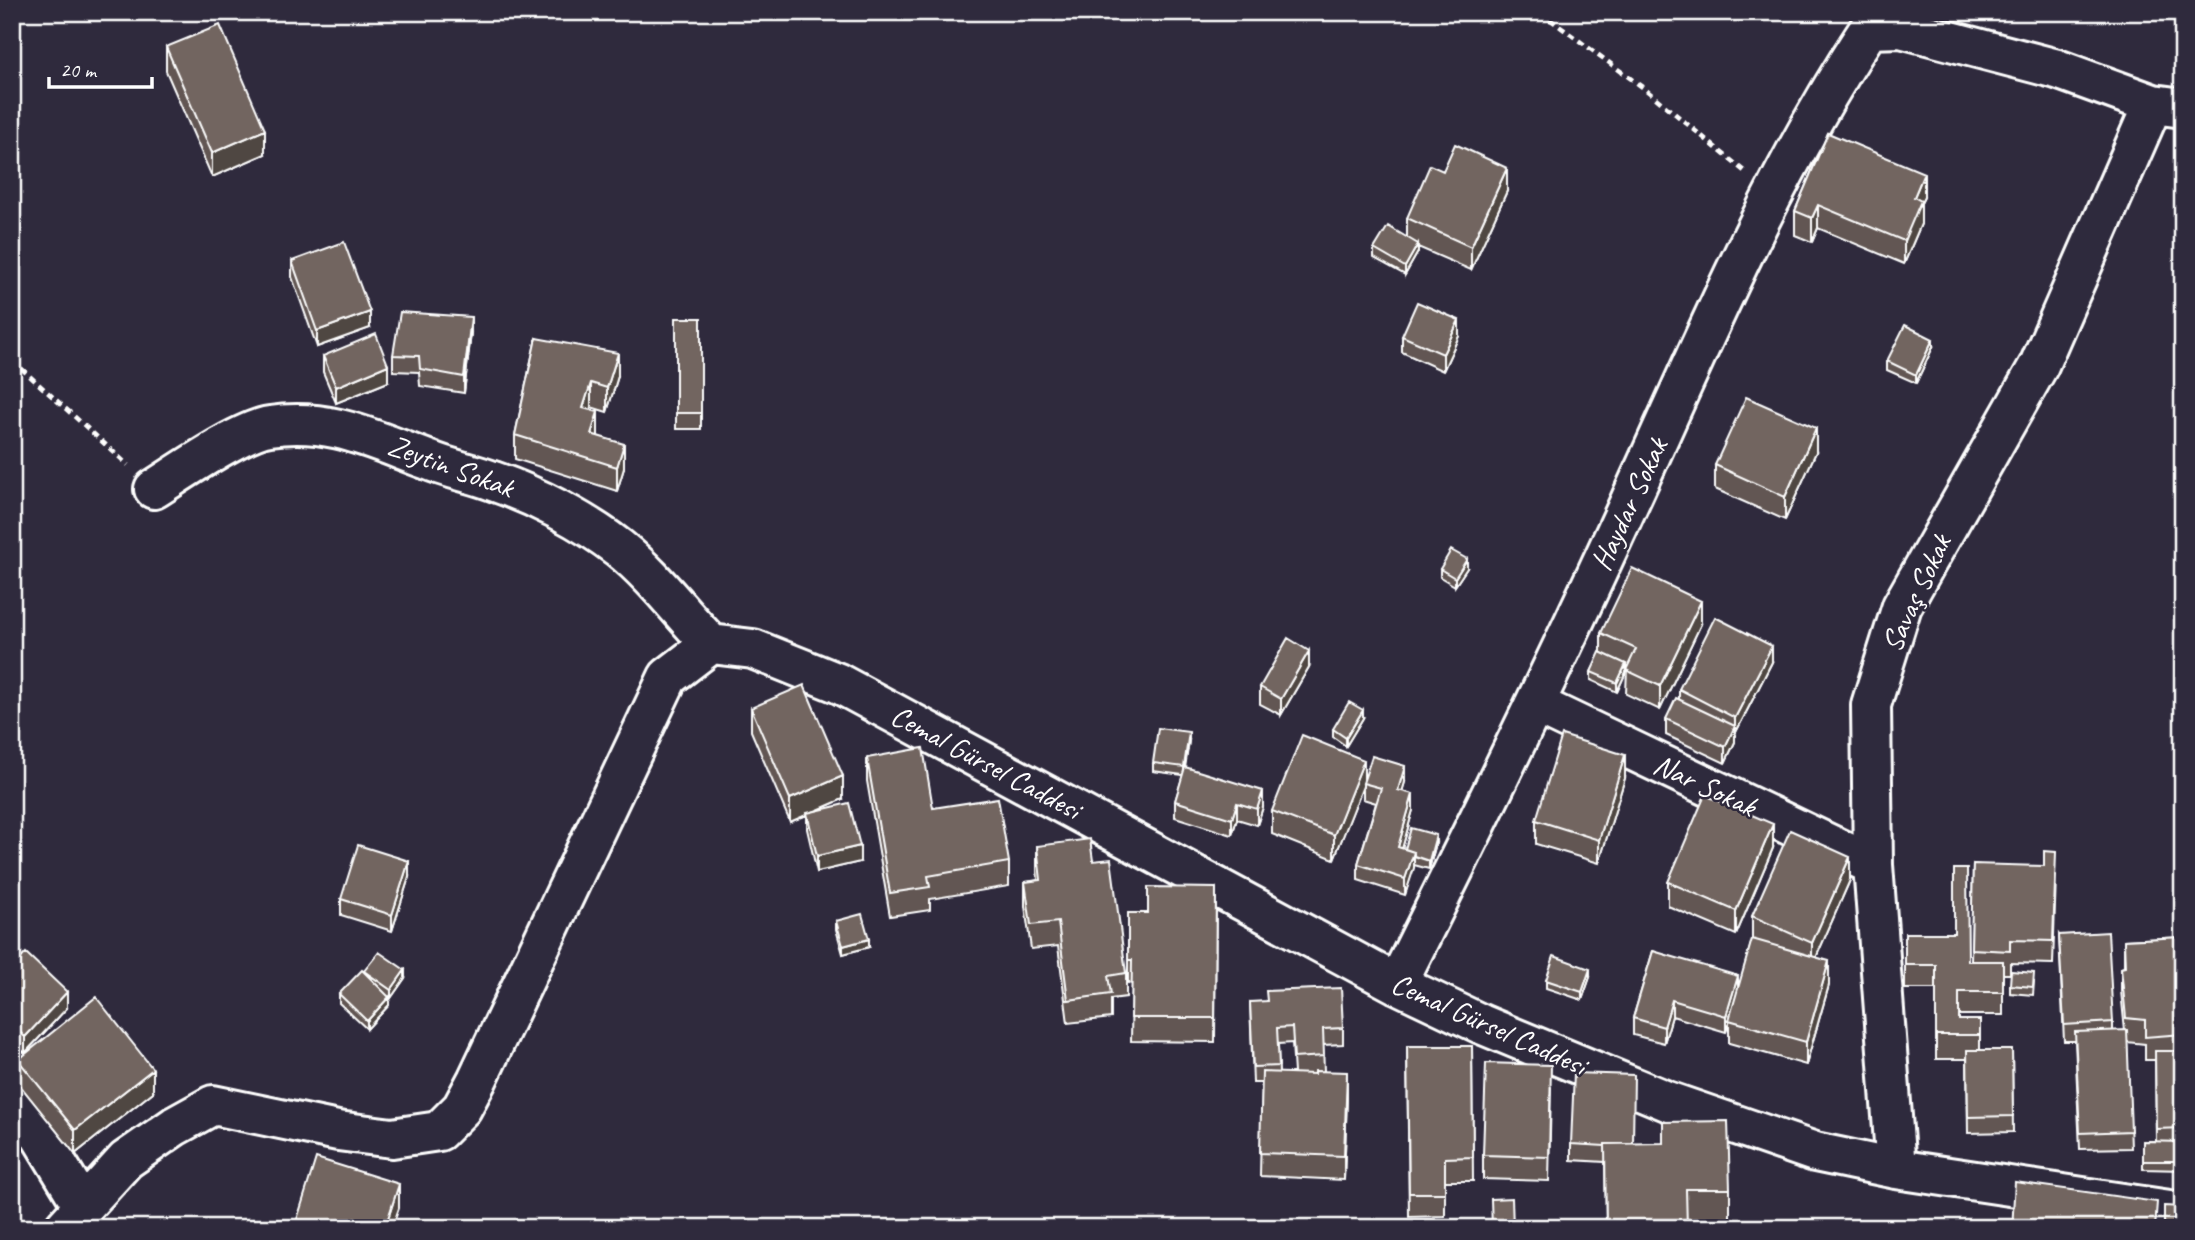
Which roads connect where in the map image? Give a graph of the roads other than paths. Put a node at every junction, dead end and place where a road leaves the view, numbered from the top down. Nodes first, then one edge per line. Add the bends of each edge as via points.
1 (2168, 106) edge
2 (154, 489) road end
3 (710, 643) junction
4 (1537, 705) junction
5 (1873, 864) junction
6 (1397, 984) junction
7 (12, 1088) edge
8 (1896, 1169) junction
9 (2183, 1212) edge
10 (74, 1217) edge

1 - 4 street, Haydar Sokak via 2057,69 1901,28 1869,29 1773,194
1 - 5 street, Savaş Sokak via 2039,365 1902,606 1871,705
2 - 3 street, Zeytin Sokak via 212,452 267,426 318,423 371,436 532,496 598,535 650,575
3 - 6 street, Cemal Gürsel Caddesi via 753,649 838,683
3 - 10 street via 668,677 478,1080 462,1108 439,1130 392,1138 213,1105 126,1160
4 - 5 street, Nar Sokak
4 - 6 street, Haydar Sokak
5 - 8 street, Savaş Sokak
6 - 8 street, Cemal Gürsel Caddesi via 1667,1101 1815,1152
7 - 10 street
8 - 9 street, Cemal Gürsel Caddesi

